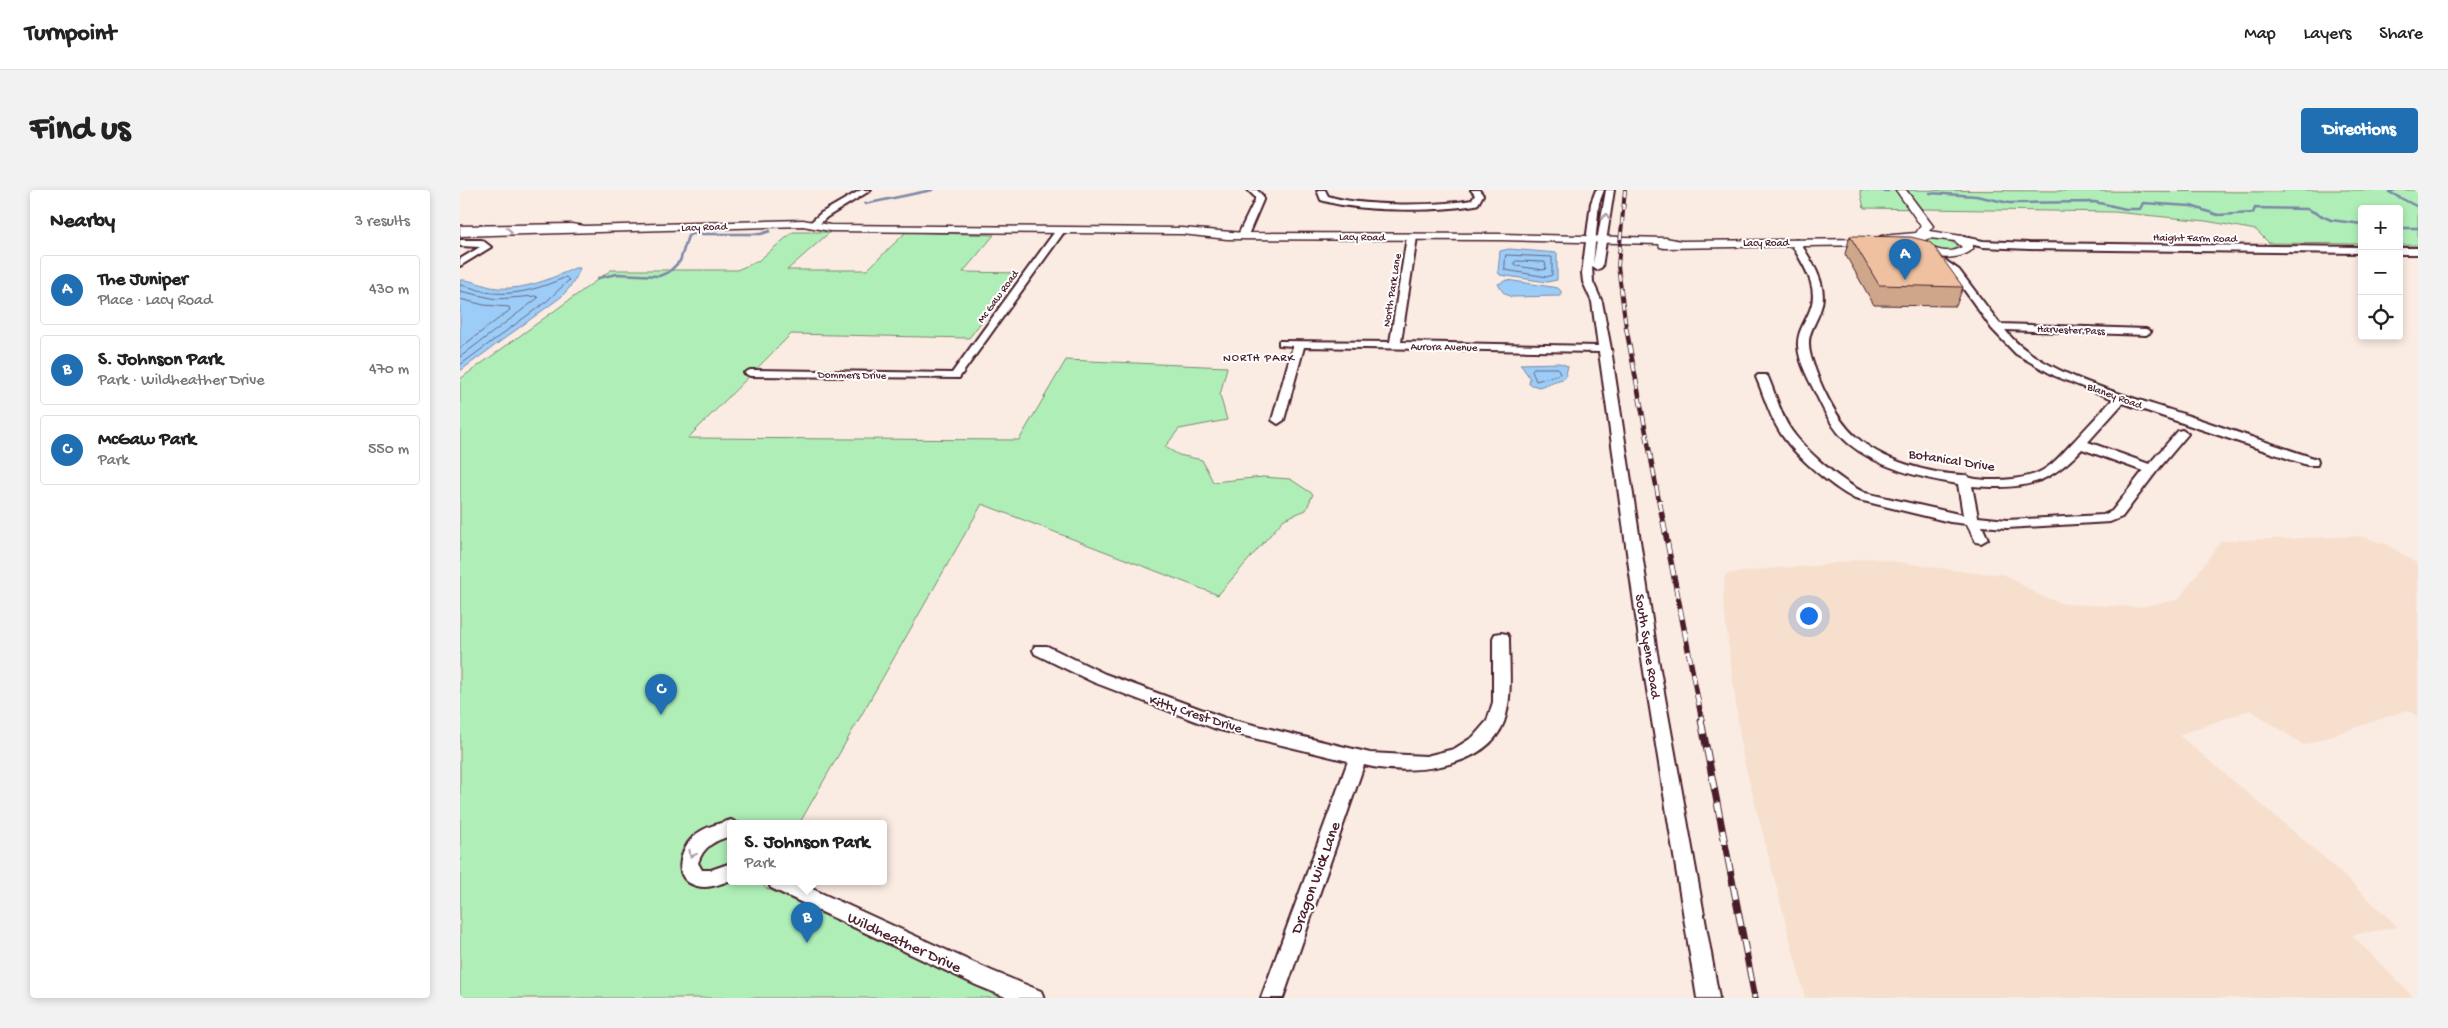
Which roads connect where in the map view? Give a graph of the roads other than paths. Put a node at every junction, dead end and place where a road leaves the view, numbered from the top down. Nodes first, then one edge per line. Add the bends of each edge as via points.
1 (868, 190) edge
2 (1252, 190) edge
3 (1321, 190) edge
4 (1475, 190) edge
5 (1600, 190) edge
6 (1610, 190) edge
7 (1900, 190) edge
8 (1912, 190) edge
9 (817, 225) junction
10 (460, 229) edge
11 (586, 229) junction
12 (1060, 232) junction
13 (460, 233) edge
14 (1242, 235) junction
15 (1920, 236) junction
16 (1412, 238) junction
17 (1960, 239) junction
18 (1596, 241) junction
19 (1796, 242) junction
20 (1855, 242) junction
21 (460, 243) edge
22 (2028, 246) junction
23 (1924, 249) junction
24 (2358, 250) edge
25 (2403, 251) edge
26 (2418, 251) edge
27 (1961, 253) junction
28 (460, 263) edge
29 (1956, 272) junction
30 (1996, 327) junction
31 (2146, 332) dead end
32 (1283, 343) dead end
33 (1299, 344) junction
34 (1395, 346) junction
35 (1605, 349) junction
36 (750, 373) dead end
37 (955, 376) joint
38 (1762, 376) dead end
39 (2121, 398) junction
40 (1278, 420) dead end
41 (2182, 434) dead end
42 (2078, 443) junction
43 (2312, 462) dead end
44 (2151, 469) junction
45 (1964, 480) junction
46 (1972, 520) junction
47 (1981, 539) dead end
48 (1500, 638) dead end
49 (1041, 650) dead end
50 (1358, 757) junction
51 (727, 830) edge
52 (727, 873) edge
53 (784, 885) edge
54 (1033, 998) edge
55 (1272, 998) edge
56 (1708, 998) edge

1 - 9 street
2 - 14 street via 1259,200
3 - 4 street via 1324,198 1339,204 1461,205 1475,202 1478,195
5 - 18 street, South Syene Road via 1595,203
18 -> 6 street, South Syene Road
7 - 15 main road via 1927,223
8 - 17 main road via 1928,212
9 - 11 main road, Lacy Road
9 - 12 main road, Lacy Road via 830,228
10 - 11 main road, Lacy Road
13 -> 11 main road, Lacy Road
12 - 14 main road, Lacy Road
12 - 37 street, Mc Gaw Road
14 - 16 main road, Lacy Road
15 - 17 main road, Lacy Road via 1936,234
15 - 20 main road, Lacy Road
15 - 23 main road via 1916,242
16 - 18 main road, Lacy Road
16 - 34 street, North Park Lane
17 - 22 street, Haight Farm Road via 1983,244
17 - 27 main road via 1968,247
18 - 19 main road, Lacy Road via 1667,245
18 - 35 street, South Syene Road via 1588,282 1594,293
19 - 20 main road, Lacy Road
19 - 45 street, Botanical Drive via 1813,274 1818,296 1801,345 1810,370 1840,426 1860,447 1890,463 1909,470
20 - 23 main road, Lacy Road via 1900,244
21 - 28 street via 482,243 486,247
22 - 24 street, Haight Farm Road
22 - 27 street, Haight Farm Road
23 - 27 main road, Lacy Road via 1944,254
23 - 29 street, Blaney Road
25 - 26 street
27 - 29 street via 1954,261 1958,268
29 - 30 street, Blaney Road
30 - 31 street, Harvester Pass
30 - 39 street, Blaney Road via 2013,347 2062,374
32 - 33 street, Aurora Avenue
33 - 34 street, Aurora Avenue
33 - 40 street
34 - 35 street, Aurora Avenue
35 - 56 street, South Syene Road via 1651,662
36 - 37 street, Dommers Drive
38 - 46 street via 1789,436 1846,489 1860,496 1950,518
39 - 42 street, Botanical Drive
39 - 43 street, Blaney Road
41 - 44 street
42 - 44 street
42 - 45 street, Botanical Drive via 2060,463 2040,477 2010,482
44 - 46 street via 2117,514 2105,519 2033,524
45 - 46 street
46 - 47 street
48 - 50 street, Kitty Crest Drive via 1501,702 1496,724 1479,742 1459,754 1426,763
49 - 50 street, Kitty Crest Drive via 1099,678 1222,724
50 - 55 street, Dragon Wick Lane
51 -> 52 street via 705,838 687,862 692,874 698,877
53 - 54 street, Wildheather Drive

